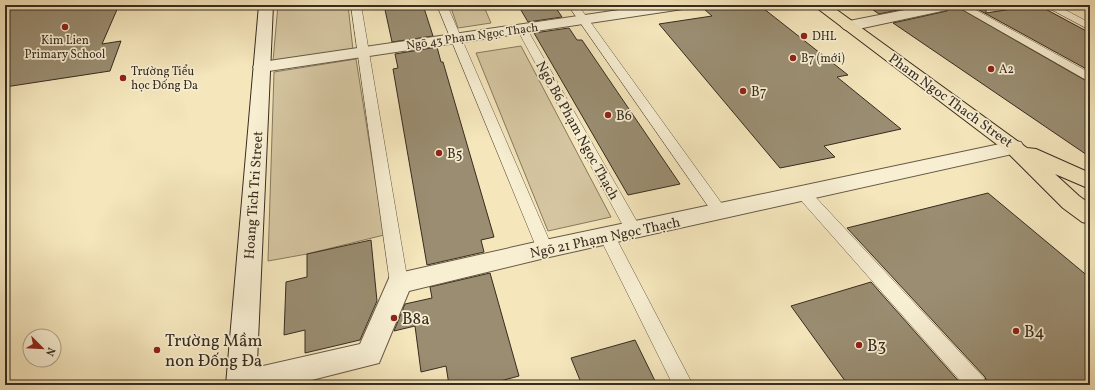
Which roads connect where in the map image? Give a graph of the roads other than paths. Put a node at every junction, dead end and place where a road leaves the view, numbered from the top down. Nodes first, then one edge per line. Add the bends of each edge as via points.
1 (266, 5) edge
2 (356, 5) edge
3 (442, 5) edge
4 (573, 5) edge
5 (683, 5) edge
6 (820, 5) edge
7 (960, 5) edge
8 (1048, 5) edge
9 (945, 6) edge
10 (584, 20) junction
11 (849, 26) junction
12 (1090, 27) edge
13 (522, 29) junction
14 (456, 39) junction
15 (363, 52) junction
16 (262, 67) junction
17 (1090, 78) edge
18 (1014, 147) junction
19 (1090, 182) edge
20 (803, 193) junction
21 (720, 212) junction
22 (1090, 216) edge
23 (634, 231) junction
24 (607, 236) junction
25 (545, 249) junction
26 (400, 283) junction
27 (241, 384) edge
28 (683, 385) edge
29 (977, 385) edge

1 - 16 street, Hoang Tich Tri Street
2 - 15 lane
3 - 14 lane
4 - 10 lane
5 - 10 street, Ngõ 43 Phạm Ngọc Thạch
6 - 11 main road, Pham Ngoc Thach Street
7 - 17 lane
8 - 12 lane
9 - 11 street
10 - 13 street, Ngõ 43 Phạm Ngọc Thạch
10 - 21 lane
11 - 18 main road, Pham Ngoc Thach Street
13 - 14 street, Ngõ 43 Phạm Ngọc Thạch
13 - 23 lane, Ngõ B6 Phạm Ngọc Thạch
14 - 15 street, Ngõ 43 Phạm Ngọc Thạch
14 - 25 lane
15 - 16 street, Ngõ 43 Phạm Ngọc Thạch
15 - 26 lane
16 - 27 street, Hoang Tich Tri Street
18 - 19 main road, Pham Ngoc Thach Street
18 - 20 street, Ngõ 21 Phạm Ngọc Thạch
18 - 22 main road via 1071,202
20 - 21 street, Ngõ 21 Phạm Ngọc Thạch
20 - 29 lane
21 - 23 street, Ngõ 21 Phạm Ngọc Thạch
23 - 24 street, Ngõ 21 Phạm Ngọc Thạch
24 - 25 street, Ngõ 21 Phạm Ngọc Thạch
24 - 28 lane
25 - 26 street, Ngõ 21 Phạm Ngọc Thạch
26 - 27 street via 369,354

